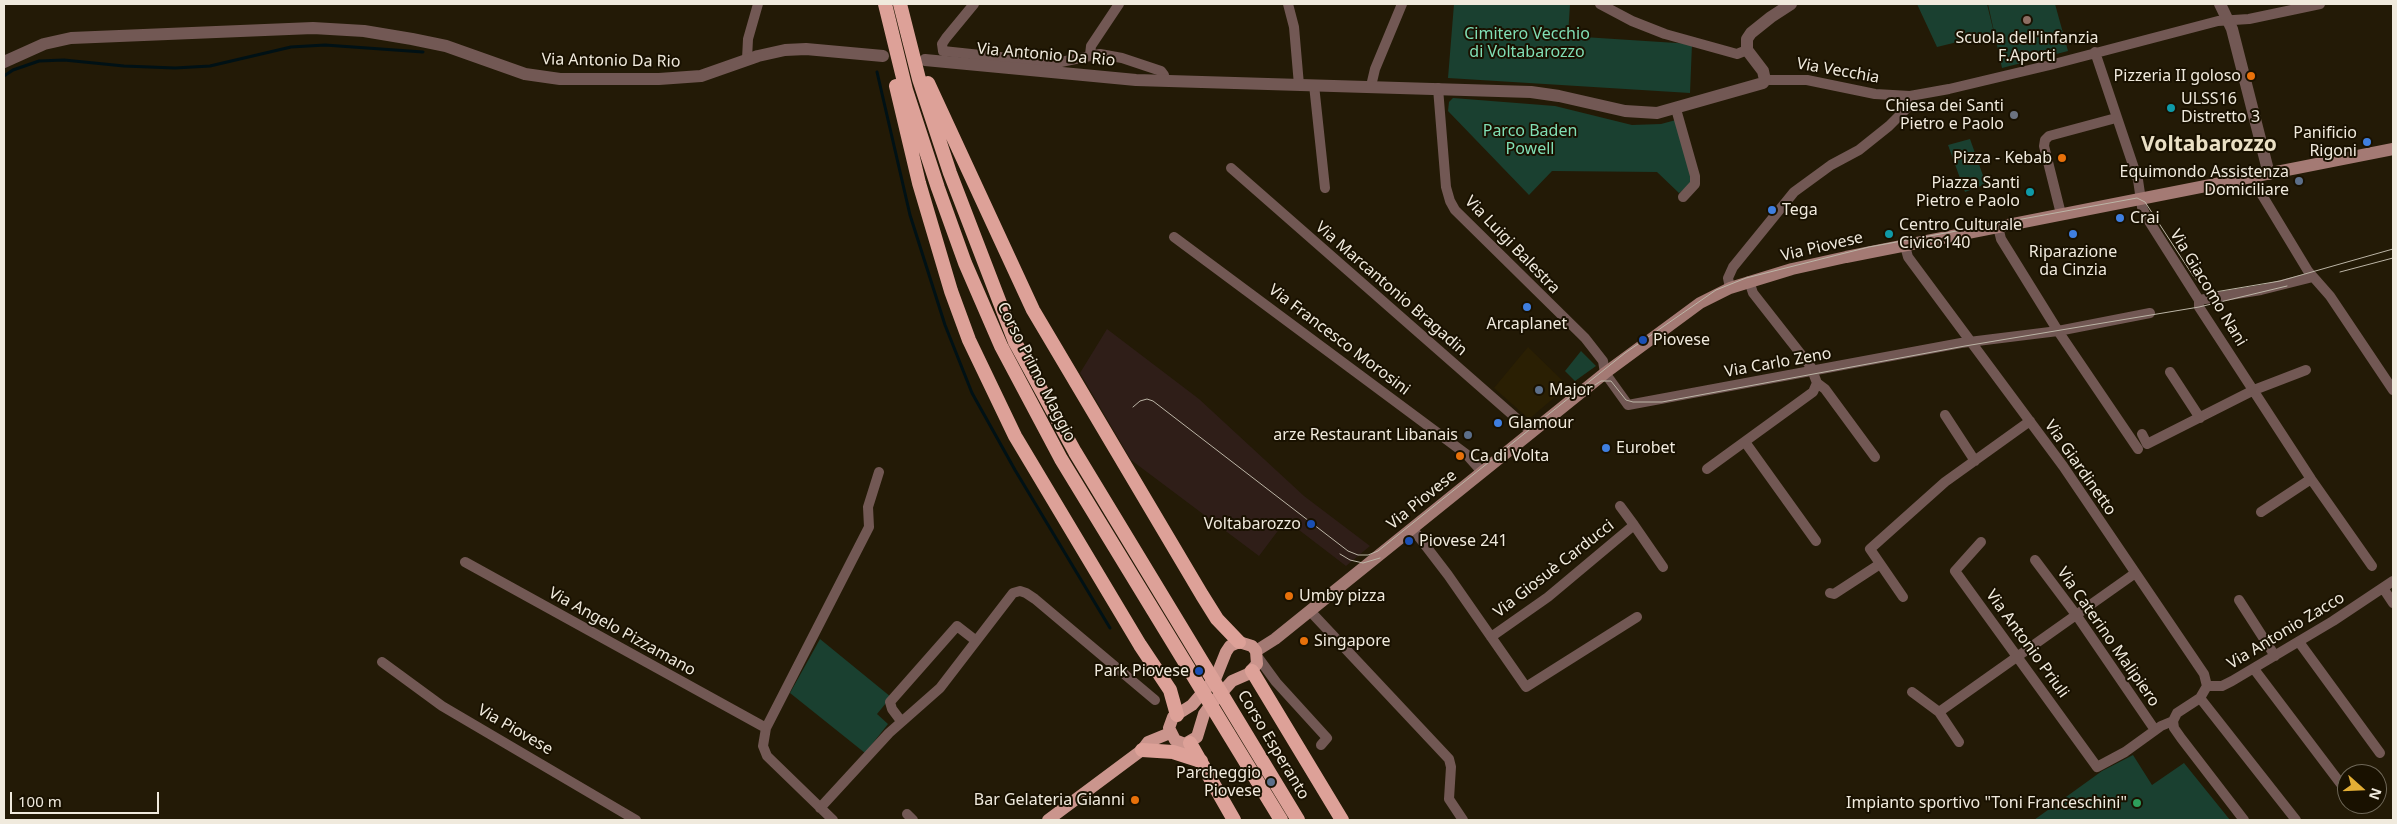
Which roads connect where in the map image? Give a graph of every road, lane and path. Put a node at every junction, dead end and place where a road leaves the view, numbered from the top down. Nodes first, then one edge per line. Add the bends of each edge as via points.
1 (758, 4) edge
2 (884, 4) edge
3 (902, 4) edge
4 (974, 4) edge
5 (1119, 4) edge
6 (1288, 4) edge
7 (1402, 4) edge
8 (1600, 4) edge
9 (1792, 4) edge
10 (2220, 4) edge
11 (2320, 4) edge
12 (2229, 20) junction
13 (1748, 50) junction
14 (2095, 52) junction
15 (1090, 55) junction
16 (883, 56) dead end
17 (747, 59) junction
18 (925, 60) dead end
19 (4, 62) edge
20 (1765, 80) junction
21 (1164, 81) junction
22 (1299, 85) junction
23 (1314, 85) junction
24 (1371, 86) junction
25 (1438, 88) junction
26 (1472, 88) joint
27 (1910, 96) junction
28 (1676, 109) junction
29 (2116, 118) junction
30 (2393, 149) edge
31 (1230, 168) dead end
32 (2262, 175) junction
33 (1325, 188) dead end
34 (1683, 196) dead end
35 (2142, 199) junction
36 (2061, 214) junction
37 (1998, 227) junction
38 (1174, 237) dead end
39 (1905, 246) junction
40 (2312, 277) junction
41 (1749, 281) junction
42 (1730, 288) junction
43 (2199, 300) junction
44 (2150, 313) dead end
45 (2058, 331) junction
46 (1972, 343) junction
47 (2306, 370) dead end
48 (1813, 372) junction
49 (2170, 372) dead end
50 (1605, 373) junction
51 (1817, 383) junction
52 (2254, 390) junction
53 (2393, 390) edge
54 (1945, 415) dead end
55 (2200, 418) junction
56 (2030, 421) junction
57 (1532, 432) junction
58 (2142, 434) dead end
59 (1745, 442) junction
60 (2138, 449) dead end
61 (1876, 457) dead end
62 (1975, 461) junction
63 (1707, 469) dead end
64 (879, 472) dead end
65 (1482, 472) junction
66 (2311, 480) junction
67 (1620, 506) dead end
68 (2262, 512) dead end
69 (1634, 525) junction
70 (1412, 528) junction
71 (1816, 541) dead end
72 (1981, 542) dead end
73 (2035, 560) dead end
74 (465, 562) dead end
75 (1880, 564) junction
76 (2372, 566) dead end
77 (1663, 567) dead end
78 (2134, 574) junction
79 (2393, 581) edge
80 (2383, 588) junction
81 (1830, 593) dead end
82 (1903, 597) dead end
83 (2238, 600) dead end
84 (2393, 603) edge
85 (1310, 611) junction
86 (2077, 616) junction
87 (1637, 617) dead end
88 (1491, 637) junction
89 (975, 640) junction
90 (1239, 642) junction
91 (2299, 642) junction
92 (1257, 653) junction
93 (2276, 656) junction
94 (2017, 658) junction
95 (382, 662) dead end
96 (2254, 669) junction
97 (1252, 671) junction
98 (2207, 686) junction
99 (1218, 688) joint
100 (1912, 692) dead end
101 (2200, 698) junction
102 (1207, 699) joint
103 (1155, 700) dead end
104 (1939, 712) junction
105 (1176, 715) junction
106 (901, 721) junction
107 (2173, 721) junction
108 (766, 728) junction
109 (2155, 730) junction
110 (1170, 733) junction
111 (1959, 742) dead end
112 (1190, 743) junction
113 (1321, 744) dead end
114 (1142, 750) junction
115 (2380, 753) dead end
116 (1201, 761) junction
117 (2337, 779) edge
118 (820, 808) junction
119 (636, 820) edge
120 (833, 820) edge
121 (1048, 820) edge
122 (1234, 820) edge
123 (1281, 820) edge
124 (1298, 820) edge
125 (1342, 820) edge
126 (1463, 820) edge
127 (2244, 820) edge
128 (2296, 820) edge

1 - 17 street via 748,38
2 - 102 highway, Corso Primo Maggio via 906,90 938,188 1000,346 1060,459
2 - 105 highway via 888,50 919,183 969,340 1015,436 1170,690
3 - 90 highway via 928,82 1033,310 1202,595 1217,619
3 - 99 highway, Corso Primo Maggio via 919,79 950,172 1015,342 1075,452
4 - 15 street, Via Antonio Da Rio via 942,44 943,51 1056,63
5 - 15 street via 1091,46
6 - 22 street via 1294,27
7 - 24 street
8 - 13 street via 1665,34 1737,54
9 - 13 street via 1752,33 1747,39
10 - 12 street
11 - 12 street, Via Vecchia
12 - 14 street, Via Vecchia
12 - 32 street
13 - 20 street via 1761,67
14 - 27 street, Via Vecchia via 1949,90
14 - 29 street, Via Giacomo Nani
15 - 21 street, Via Antonio Da Rio via 1122,58 1161,71
16 - 17 street, Via Antonio Da Rio via 806,49 785,50
17 - 19 street, Via Antonio Da Rio via 715,72 686,78 560,79 525,74 446,46 364,31 313,28 70,38 44,44
18 - 21 street, Via Antonio Da Rio via 1077,76
20 - 27 street, Via Vecchia via 1806,80 1875,94
20 - 28 street, Via Vecchia via 1761,85
21 - 22 street, Via Antonio Da Rio
22 - 23 street, Via Antonio Da Rio
23 - 24 street, Via Antonio Da Rio
23 - 33 street
24 - 25 street, Via Antonio Da Rio
25 - 26 street, Via Antonio Da Rio
25 - 50 street, Via Luigi Balestra via 1446,187 1455,210 1585,338 1603,361
26 - 28 street, Via Vecchia via 1546,93 1641,114
27 - 42 street, Via Piovese via 1909,106 1889,126 1859,150 1831,165 1794,192 1733,267 1728,278
28 - 34 street via 1695,176 1695,184
29 - 35 street, Via Giacomo Nani
29 - 36 street via 2044,140
30 - 32 main road, Via Piovese
31 - 57 street, Via Marcantonio Bragadin
32 - 35 main road, Via Piovese
32 - 40 street via 2258,190
35 - 36 main road, Via Piovese
35 - 43 street, Via Giacomo Nani via 2147,218
36 - 37 main road, Via Piovese
37 - 39 main road, Via Piovese
37 - 45 street via 2001,238
38 - 65 street, Via Francesco Morosini via 1466,454
39 - 41 main road, Via Piovese via 1813,264
39 - 46 street, Via Giardinetto via 1908,257
40 - 43 street via 2261,290
40 - 53 street via 2330,296
41 - 42 main road, Via Piovese
41 - 48 street via 1753,293
42 - 50 main road, Via Piovese via 1700,303
43 - 52 street, Via Giacomo Nani via 2200,307
44 - 45 street
45 - 46 street
45 - 60 street
46 - 48 street, Via Carlo Zeno
46 - 56 street, Via Giardinetto
47 - 52 street
48 - 50 street, Via Carlo Zeno via 1628,405
48 - 51 street
49 - 55 street
50 - 57 main road, Via Piovese
51 - 59 street via 1813,392
51 - 61 street via 1825,389
52 - 55 street
52 - 66 street, Via Giacomo Nani
54 - 62 street
55 - 58 street via 2147,444
56 - 62 street
56 - 78 street, Via Giardinetto
57 - 65 main road, Via Piovese
59 - 63 street
59 - 71 street
62 - 75 street via 1945,482 1870,548
64 - 108 street via 868,507 869,527
65 - 70 main road, Via Piovese
66 - 68 street
66 - 76 street, Via Giacomo Nani
67 - 69 street, Via Giosuè Carducci
69 - 77 street, Via Giosuè Carducci
69 - 88 street, Via Giosuè Carducci via 1548,597
70 - 85 main road, Via Piovese
70 - 88 street, Via Giosuè Carducci
72 - 94 street, Via Antonio Priuli via 1955,571
73 - 86 street, Via Caterino Malipiero
74 - 108 street, Via Angelo Pizzamano
75 - 81 street via 1834,594
75 - 82 street
78 - 86 street
78 - 98 street, Via Giardinetto via 2204,674
79 - 80 street, Via Antonio Zacco
80 - 84 street
80 - 91 street, Via Antonio Zacco
83 - 93 street
85 - 92 main road, Via Piovese
85 - 126 street via 1449,759 1448,799
86 - 94 street
86 - 109 street, Via Caterino Malipiero
87 - 88 street, Via Giosuè Carducci via 1526,687
89 - 103 street via 1013,594 1026,593
89 - 106 street via 940,688
89 - 106 street via 957,626 890,702
90 - 92 main road via 1252,646
90 - 105 main road via 1230,646 1216,677 1192,705
91 - 93 street, Via Antonio Zacco
91 - 115 street
92 - 97 main road via 1257,664
92 - 113 street via 1276,682 1328,738
93 - 96 street, Via Antonio Zacco
94 - 104 street
94 - 109 street, Via Antonio Priuli via 2096,767 2126,752
95 - 119 street, Via Piovese via 442,706
96 - 98 street, Via Antonio Zacco via 2222,686
96 - 117 street
97 - 112 main road via 1228,685 1204,714 1199,732
97 - 125 highway
98 - 101 street
99 - 124 highway, Corso Esperanto
100 - 104 street
101 - 107 street via 2177,714
101 - 128 street
102 - 123 highway, Corso Esperanto
104 - 111 street
105 - 110 main road via 1170,723
106 - 118 street
107 - 109 street
107 - 127 street via 2181,738
108 - 118 street via 763,746 767,756
110 - 112 main road via 1175,740
110 - 114 main road via 1148,742
112 - 116 highway
114 - 116 highway via 1173,752
114 - 121 main road
116 - 122 highway
118 - 120 street

